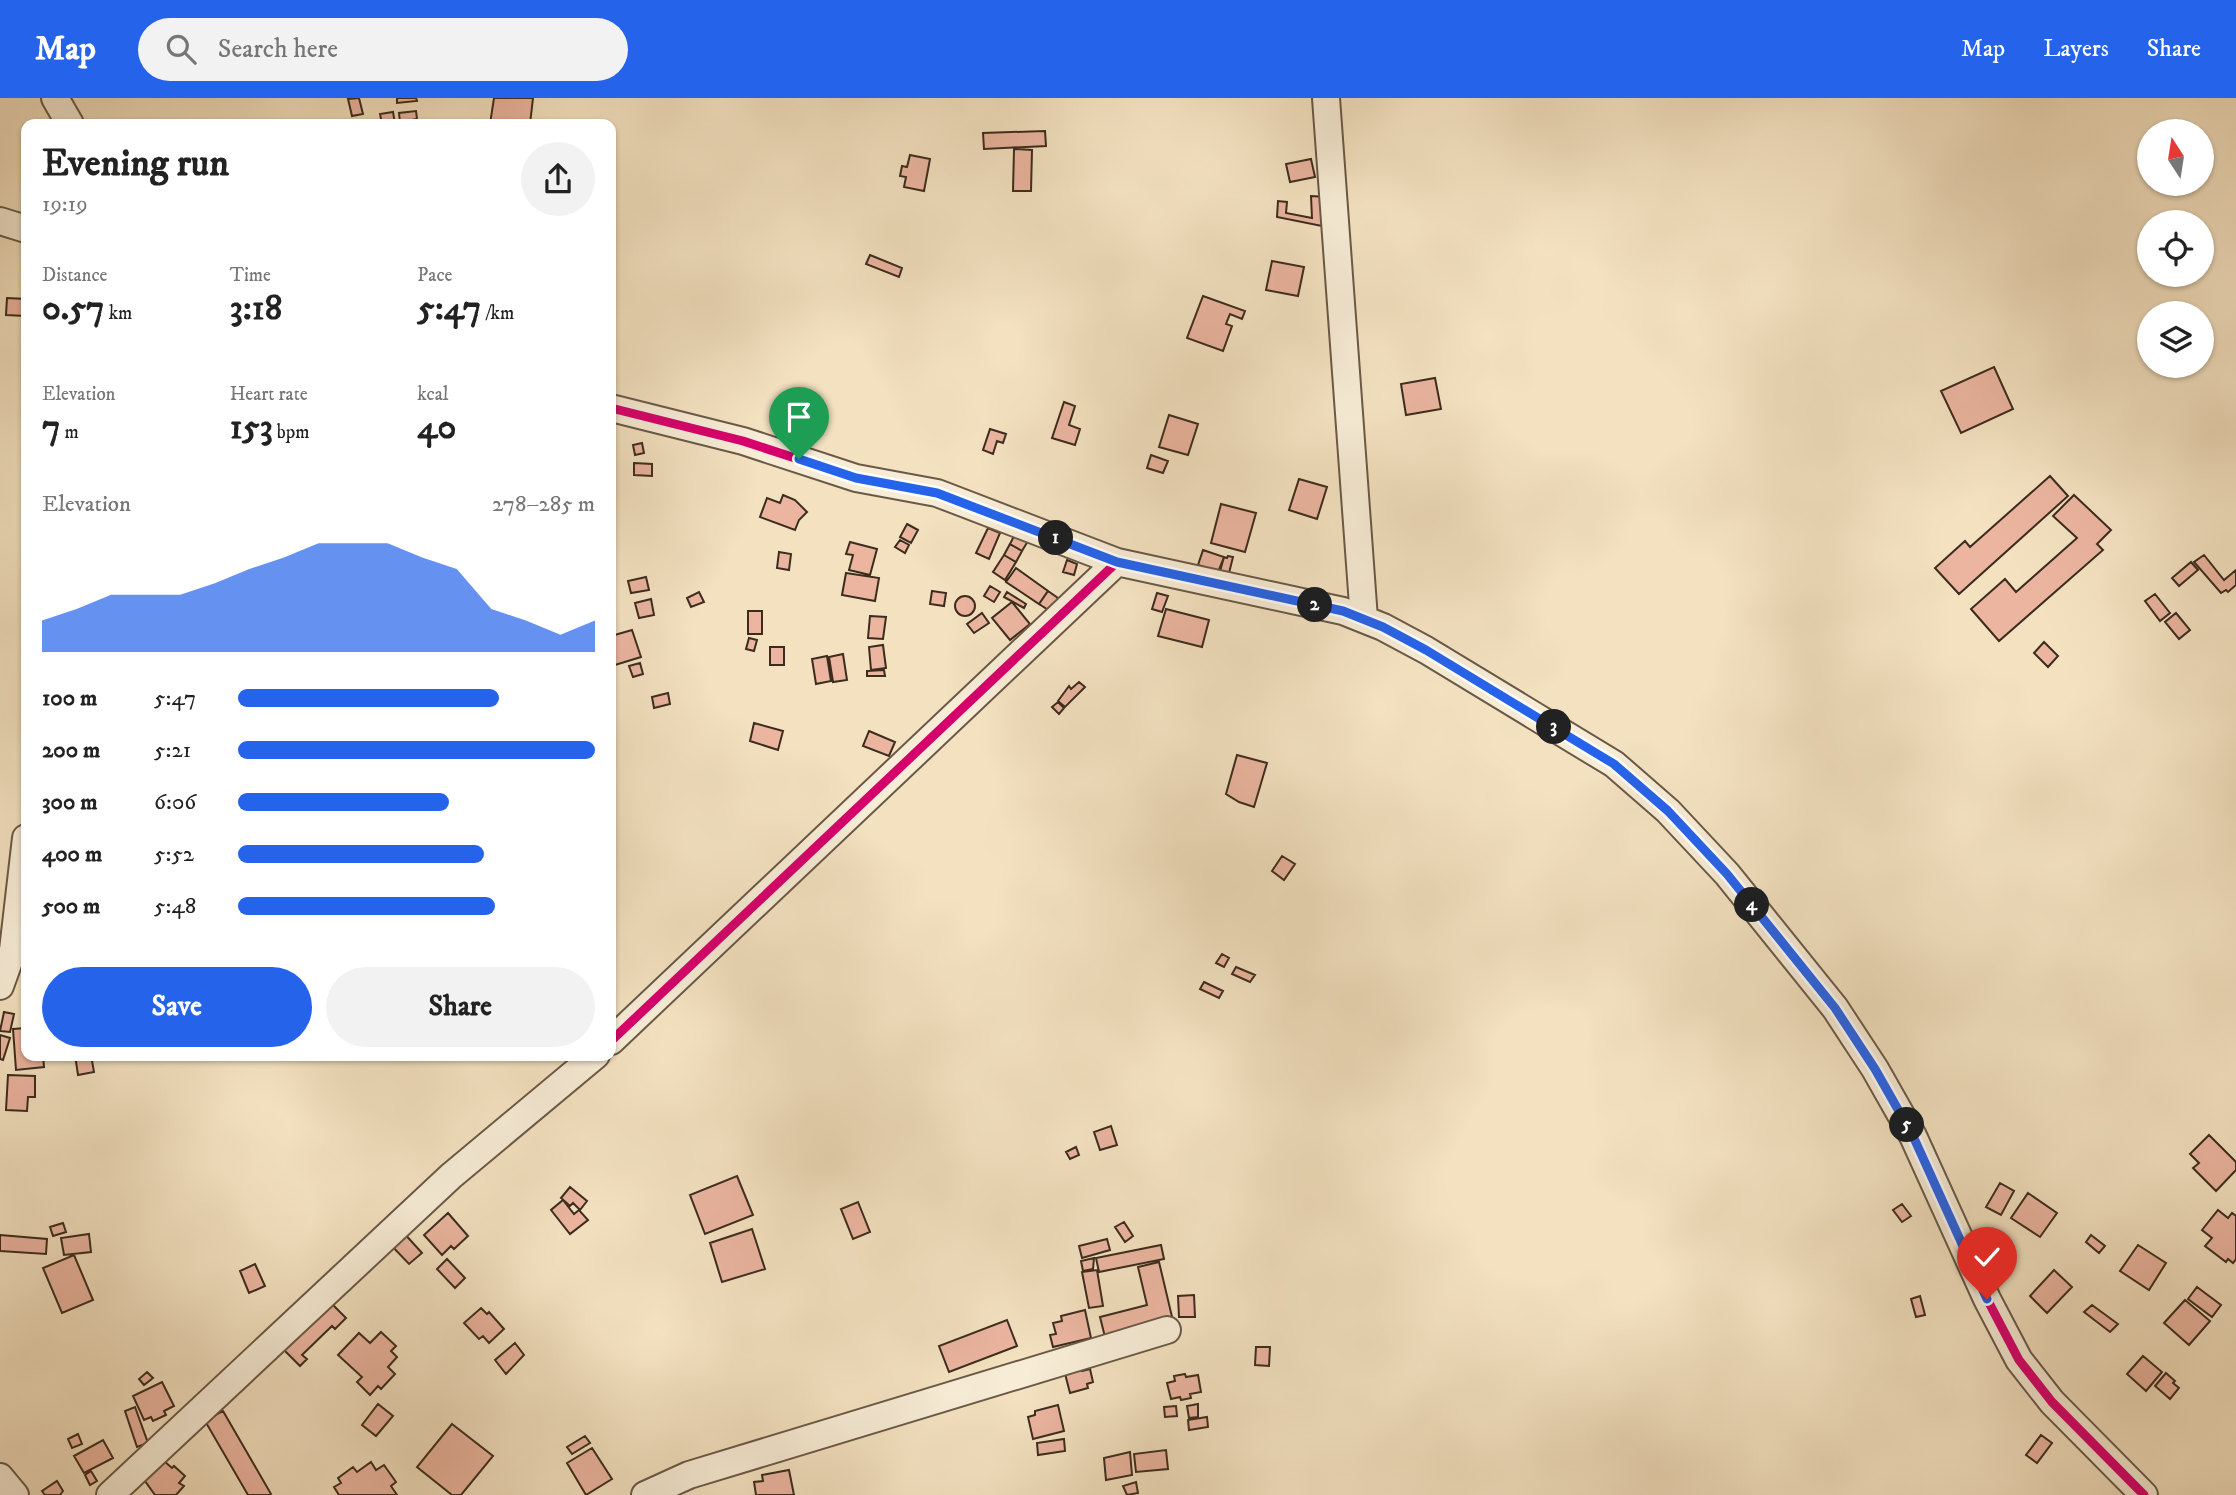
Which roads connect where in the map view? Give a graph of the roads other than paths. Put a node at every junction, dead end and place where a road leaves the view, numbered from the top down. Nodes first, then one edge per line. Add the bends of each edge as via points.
1 (55, 98) edge
2 (1326, 98) edge
3 (67, 119) edge
4 (0, 221) edge
5 (21, 227) edge
6 (616, 409) edge
7 (1117, 562) junction
8 (1364, 620) junction
9 (21, 881) edge
10 (0, 986) edge
11 (616, 1036) edge
12 (589, 1061) edge
13 (1167, 1330) dead end
14 (0, 1477) edge
15 (15, 1495) edge
16 (110, 1495) edge
17 (645, 1495) edge
18 (2144, 1495) edge

1 - 3 street
2 - 8 street
4 - 5 street
6 - 7 street via 743,441 856,478 937,493
7 - 8 street via 1343,611
7 - 11 street
8 - 18 street via 1426,650 1614,764 1668,811 1727,874 1835,1008 1875,1069 1913,1136 1982,1290 2019,1360 2052,1402
9 - 10 street via 13,950
12 - 16 street via 451,1175
13 - 17 street via 689,1475
14 - 15 street

